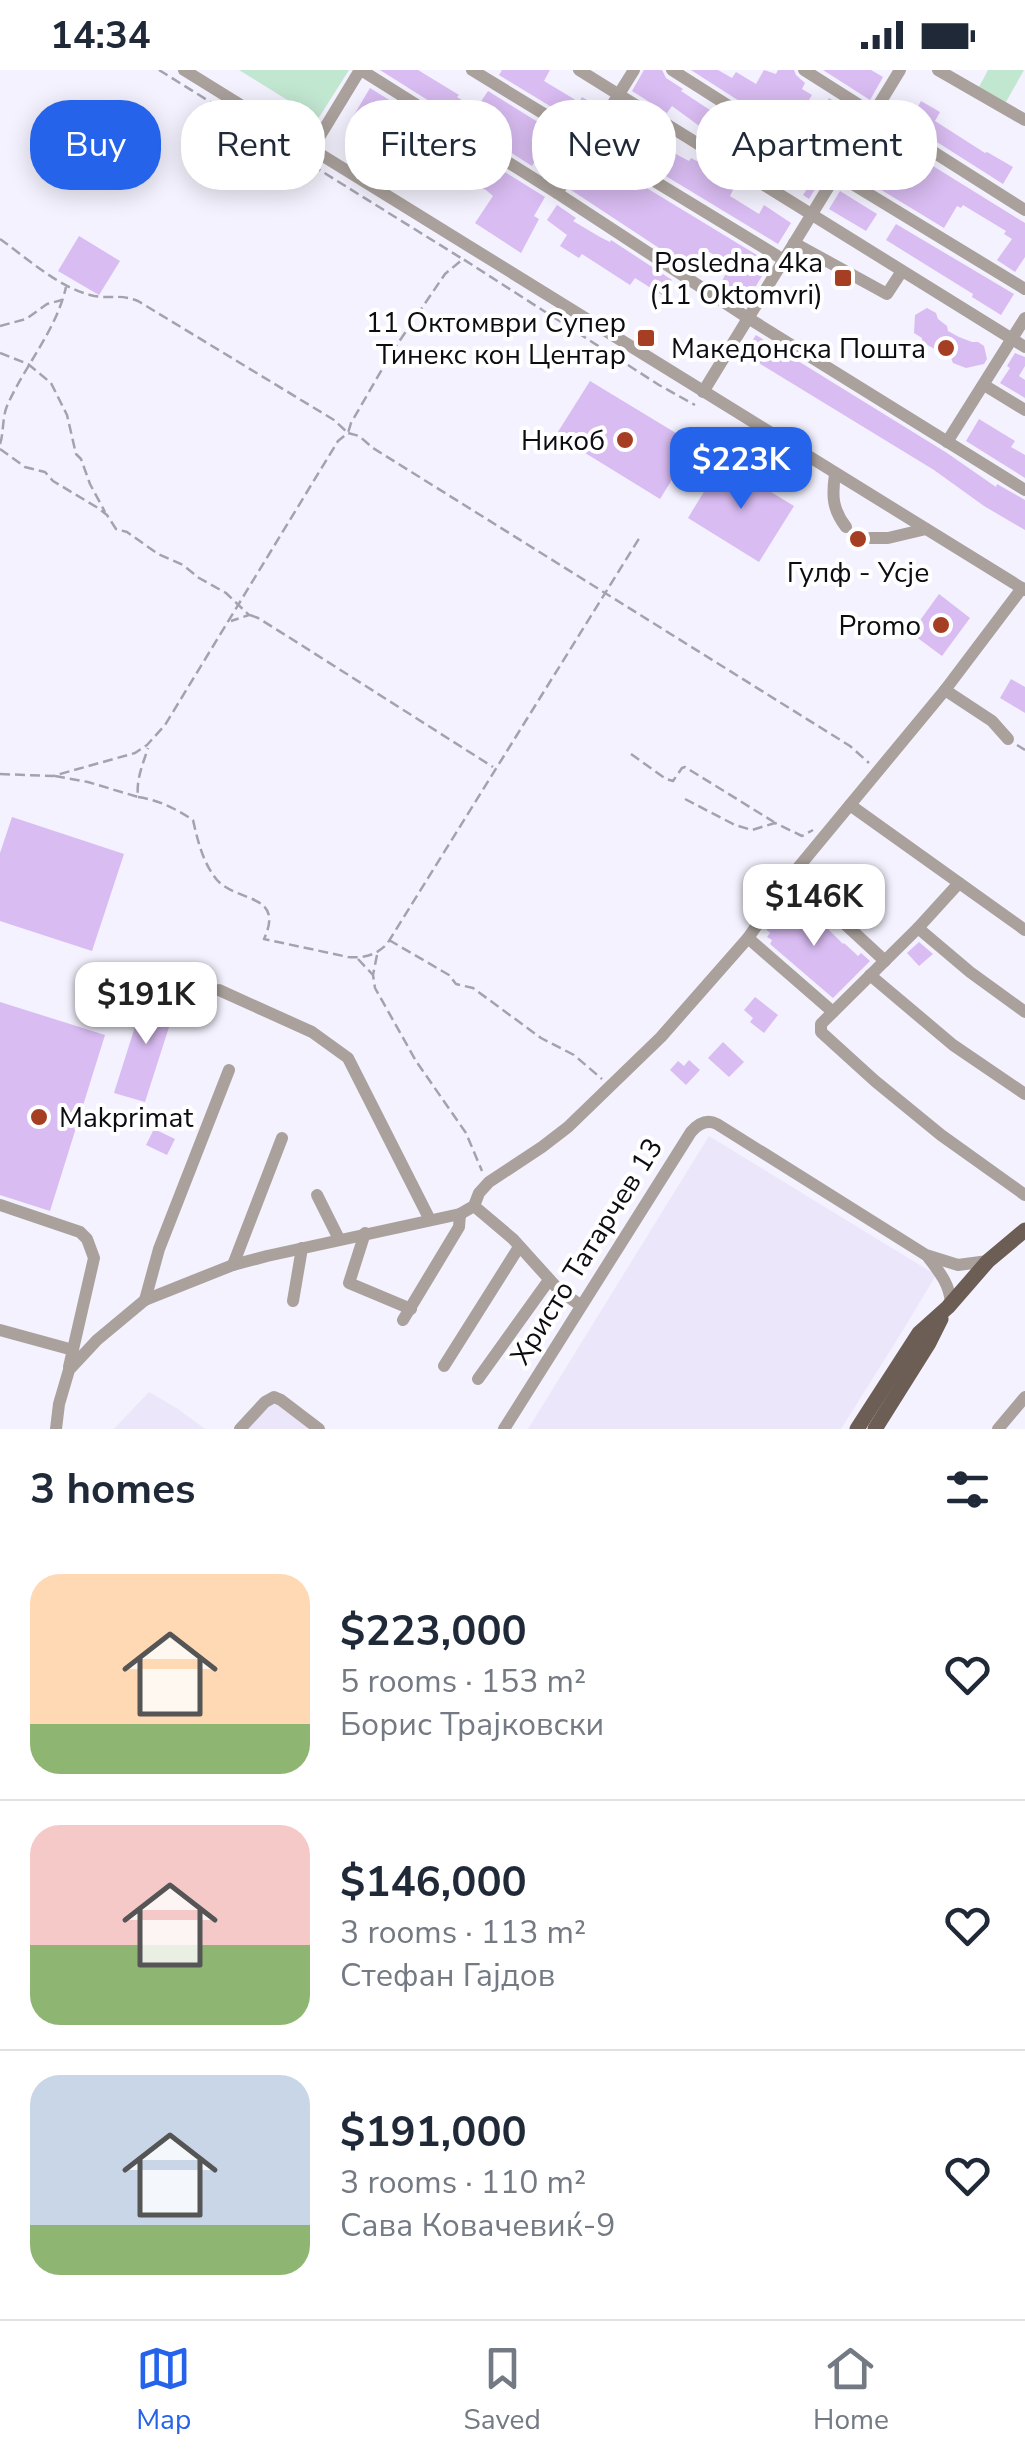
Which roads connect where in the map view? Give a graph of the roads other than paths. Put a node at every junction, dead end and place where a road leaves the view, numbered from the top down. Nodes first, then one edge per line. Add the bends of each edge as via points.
1 (184, 70) edge
2 (360, 70) edge
3 (472, 70) edge
4 (579, 70) edge
5 (634, 70) edge
6 (672, 70) edge
7 (804, 70) edge
8 (900, 70) edge
9 (938, 70) edge
10 (619, 96) junction
11 (232, 100) edge
12 (616, 100) edge
13 (719, 100) edge
14 (851, 100) edge
15 (882, 100) edge
16 (532, 105) edge
17 (1025, 120) edge
18 (325, 128) edge
19 (937, 154) edge
20 (325, 158) edge
21 (560, 190) edge
22 (671, 190) edge
23 (826, 190) edge
24 (862, 190) edge
25 (557, 194) junction
26 (1025, 210) edge
27 (811, 216) junction
28 (794, 243) junction
29 (784, 260) junction
30 (902, 271) junction
31 (1025, 290) edge
32 (748, 318) junction
33 (1025, 318) edge
34 (1012, 338) junction
35 (1025, 347) edge
36 (984, 384) junction
37 (703, 392) junction
38 (1025, 410) edge
39 (947, 442) junction
40 (835, 474) junction
41 (1025, 490) edge
42 (846, 527) dead end
43 (926, 529) junction
44 (870, 538) dead end
45 (1023, 589) edge
46 (945, 690) junction
47 (1008, 739) dead end
48 (850, 806) junction
49 (792, 875) junction
50 (959, 883) junction
51 (918, 928) junction
52 (1025, 930) edge
53 (748, 938) junction
54 (885, 961) junction
55 (870, 975) junction
56 (218, 990) dead end
57 (833, 1012) junction
58 (1025, 1012) edge
59 (230, 1070) dead end
60 (1025, 1094) edge
61 (282, 1138) dead end
62 (317, 1195) dead end
63 (1025, 1195) edge
64 (0, 1205) edge
65 (474, 1206) junction
66 (460, 1214) junction
67 (430, 1220) junction
68 (1025, 1230) edge
69 (364, 1233) junction
70 (339, 1240) junction
71 (519, 1247) junction
72 (302, 1248) junction
73 (926, 1256) junction
74 (988, 1261) junction
75 (233, 1265) junction
76 (549, 1280) junction
77 (145, 1300) junction
78 (294, 1301) dead end
79 (949, 1305) junction
80 (580, 1306) junction
81 (0, 1330) edge
82 (73, 1350) junction
83 (444, 1366) dead end
84 (68, 1370) junction
85 (478, 1379) dead end
86 (1025, 1398) edge
87 (52, 1428) edge
88 (240, 1429) edge
89 (319, 1429) edge
90 (504, 1429) edge
91 (857, 1429) edge
92 (875, 1429) edge
93 (998, 1429) edge

1 - 11 street
2 - 18 street
2 - 25 street
3 - 16 street
4 - 10 street
5 - 10 street
6 - 13 street
7 - 14 street
8 - 15 street
9 - 17 street
10 - 12 street
10 - 27 street
19 - 26 street
20 - 37 street
21 - 25 street
22 - 29 street
23 - 27 street
24 - 31 street
25 - 32 street
27 - 28 street
27 - 30 street
28 - 29 street
28 - 30 street via 887,294
29 - 32 street
30 - 34 street
32 - 37 street
32 - 39 street
33 - 34 street
34 - 35 street
34 - 36 street
36 - 38 street
36 - 39 street
37 - 40 street
39 - 41 street
40 - 42 street via 834,508
40 - 43 street
43 - 44 street
43 - 45 street
45 - 46 street
46 - 47 street
46 - 48 street
48 - 49 street
48 - 50 street
49 - 53 street
49 - 54 street
50 - 51 street
50 - 52 street
51 - 54 street
51 - 58 street
53 - 57 street
53 - 65 street via 610,1087 568,1128 489,1182
54 - 55 street
55 - 57 street
55 - 60 street
56 - 67 street via 312,1032 348,1058
57 - 63 street via 821,1024 823,1036
59 - 77 street
61 - 75 street
62 - 70 street
64 - 82 street via 87,1239 94,1258
65 - 66 street
65 - 71 street
66 - 67 street
66 - 69 street via 459,1227 407,1314 349,1283
67 - 69 street
68 - 74 main road
69 - 70 street
70 - 72 street
71 - 76 street
71 - 83 street
72 - 75 street
72 - 78 street
73 - 74 street, Христо Татарчев 13 via 958,1265
73 - 79 street, Христо Татарчев 13 via 944,1277
73 - 80 street, Христо Татарчев 13 via 707,1122 690,1132
74 - 79 main road
75 - 77 street
76 - 80 street
76 - 85 street
77 - 84 street
79 - 91 main road via 919,1334
79 - 92 main road
80 - 90 street, Христо Татарчев 13
81 - 82 street
82 - 84 street
84 - 87 street
86 - 93 street
88 - 89 street via 274,1397

